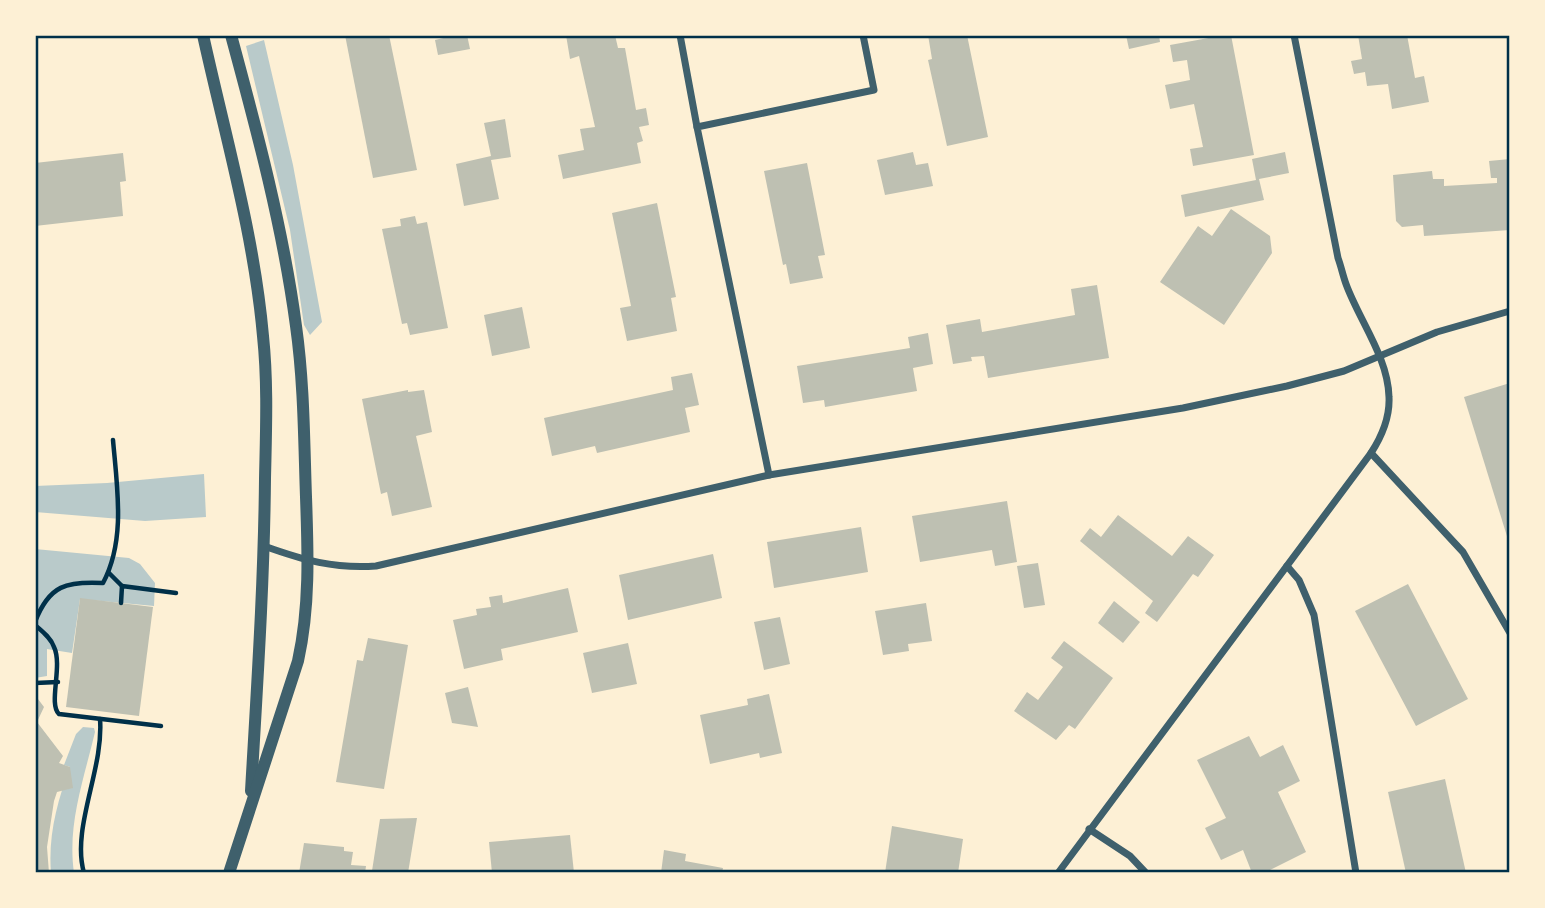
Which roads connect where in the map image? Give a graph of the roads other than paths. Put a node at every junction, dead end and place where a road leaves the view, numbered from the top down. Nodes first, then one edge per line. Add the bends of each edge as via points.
1 (204, 35) edge
2 (231, 35) edge
3 (680, 35) edge
4 (863, 35) edge
5 (1294, 35) edge
6 (697, 127) junction
7 (1510, 311) edge
8 (1379, 357) junction
9 (1371, 453) junction
10 (769, 475) junction
11 (264, 546) junction
12 (307, 561) junction
13 (1287, 566) junction
14 (1510, 634) edge
15 (250, 806) junction
16 (1089, 830) junction
17 (229, 873) edge
18 (1058, 873) edge
19 (1146, 873) edge
20 (1356, 873) edge

1 - 11 street via 258,292 267,406
2 - 12 street via 278,222 297,328
3 - 6 street
4 - 6 street via 874,90
5 - 8 street via 1338,258
6 - 10 street
7 - 8 street via 1437,332
8 - 9 street via 1390,396 1386,423
8 - 10 street via 1310,380 1183,408
9 - 13 street
9 - 14 street via 1463,552
10 - 12 street via 376,566
11 - 12 street
11 - 15 street
12 - 15 street via 305,631
13 - 16 street
13 - 20 street via 1314,615
15 - 17 street
16 - 18 street
16 - 19 street via 1130,856

